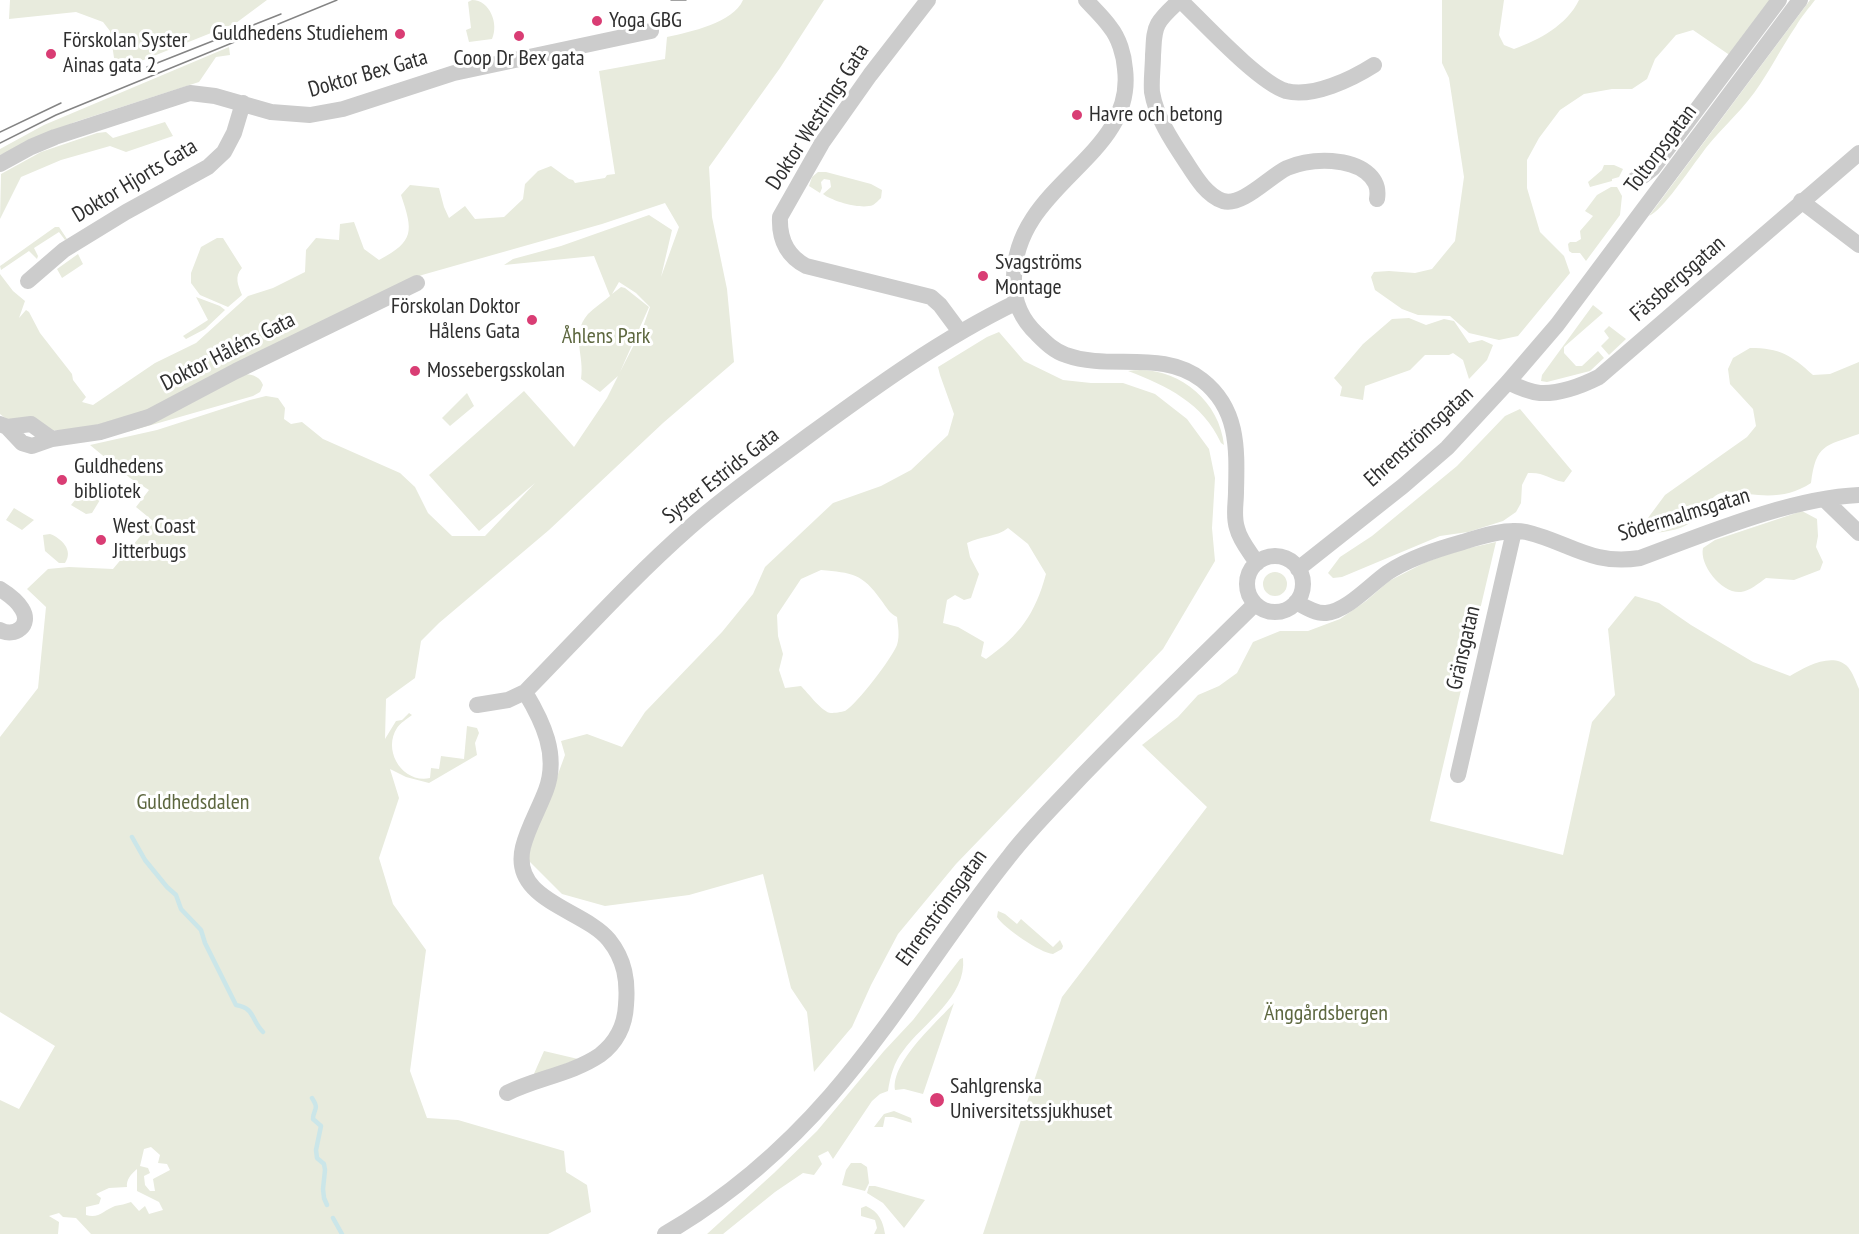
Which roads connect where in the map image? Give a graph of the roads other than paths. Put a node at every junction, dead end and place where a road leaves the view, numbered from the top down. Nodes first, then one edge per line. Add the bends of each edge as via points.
1 (928, 0) edge
2 (1086, 0) edge
3 (1180, 0) edge
4 (1779, 0) edge
5 (1800, 0) edge
6 (651, 31) dead end
7 (1374, 65) dead end
8 (243, 103) junction
9 (1859, 153) edge
10 (0, 164) edge
11 (1634, 180) dead end
12 (1377, 199) dead end
13 (1801, 201) junction
14 (1859, 245) edge
15 (28, 281) dead end
16 (417, 283) dead end
17 (1015, 303) junction
18 (1557, 325) joint
19 (960, 332) junction
20 (1508, 382) junction
21 (3, 425) edge
22 (1859, 495) edge
23 (1825, 500) junction
24 (1514, 531) junction
25 (1859, 533) edge
26 (1257, 563) junction
27 (1298, 569) junction
28 (0, 589) edge
29 (1296, 602) junction
30 (1255, 604) junction
31 (0, 630) edge
32 (525, 692) junction
33 (477, 705) dead end
34 (1458, 775) dead end
35 (507, 1093) dead end
36 (665, 1234) edge

1 - 19 street, Doktor Westrings Gata via 822,143 780,217 779,227 794,260 931,297
2 - 17 street via 1116,38 1125,62 1125,97 1109,134 1051,194 1027,227 1014,274
3 - 7 street via 1261,77 1288,92 1335,85
3 - 12 street via 1155,31 1152,91 1174,145 1212,195 1225,201 1244,198 1271,176 1321,160 1359,166 1373,177
4 - 11 street, Toltorpsgatan via 1653,168
5 - 18 street, Toltorpsgatan
6 - 8 street, Doktor Bex Gata via 454,73 310,116 271,112
8 - 10 street, Doktor Bex Gata via 190,93 55,137
8 - 15 street, Doktor Hjorts Gata via 224,152 208,167 64,250
9 - 13 street, Fässbergsgatan
13 - 14 street
13 - 20 street, Fässbergsgatan via 1590,381 1539,393
16 - 21 street, Doktor Håléns Gata via 149,417 100,432 52,439 31,424
17 - 19 street, Syster Estrids Gata
17 - 26 street via 1032,329 1051,348 1065,355 1084,360 1171,365 1189,371 1218,395 1230,415 1236,443 1237,529
18 - 20 street, Ehrenströmsgatan
19 - 32 street, Syster Estrids Gata via 854,402 707,513 633,580
20 - 27 street, Ehrenströmsgatan via 1447,448
22 - 23 street, Södermalmsgatan
23 - 24 street, Södermalmsgatan via 1749,519 1626,560 1597,558
23 - 25 street
24 - 29 street, Södermalmsgatan via 1463,542 1408,561 1335,610 1325,613
24 - 34 street, Gränsgatan
26 - 27 street via 1278,557
26 - 30 street via 1247,583
27 - 29 street via 1302,588
28 - 31 street via 19,604 26,620 15,632
29 - 30 street via 1276,612
30 - 36 street, Ehrenströmsgatan via 1102,755 1021,842 831,1095 738,1184
32 - 33 street, Syster Estrids Gata via 508,700
32 - 35 street via 537,713 552,765 521,853 524,871 543,897 596,927 609,940 620,956 627,984 622,1029 602,1053 588,1063

